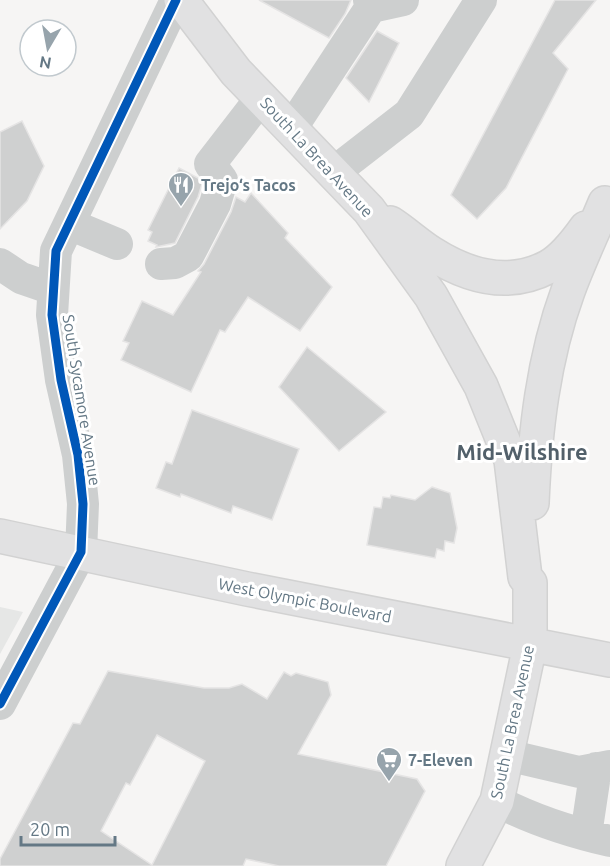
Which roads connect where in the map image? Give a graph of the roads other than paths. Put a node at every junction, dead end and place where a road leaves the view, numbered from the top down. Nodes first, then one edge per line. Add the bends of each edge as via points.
1 (176, 0) edge
2 (181, 0) edge
3 (403, 0) edge
4 (481, 0) edge
5 (370, 3) edge
6 (261, 98) junction
7 (291, 129) junction
8 (333, 173) junction
9 (608, 198) edge
10 (369, 210) junction
11 (69, 224) junction
12 (117, 244) dead end
13 (0, 264) edge
14 (161, 264) dead end
15 (53, 290) junction
16 (0, 536) edge
17 (81, 552) junction
18 (530, 583) junction
19 (530, 645) junction
20 (610, 660) edge
21 (0, 704) edge
22 (507, 755) junction
23 (603, 767) edge
24 (497, 801) junction
25 (598, 838) edge
26 (467, 865) edge

1 - 11 street, South Sycamore Avenue
2 - 6 main road, South La Brea Avenue
3 - 5 street
4 - 8 street via 409,114
5 - 7 street
6 - 7 main road, South La Brea Avenue
6 - 14 street via 210,164 222,180 188,256 175,263
7 - 8 main road, South La Brea Avenue
8 - 10 main road, South La Brea Avenue
9 - 10 main road via 573,245 549,267 527,275 493,279 462,270 430,253
9 - 18 main road via 567,292 543,389 535,444
10 - 18 main road, South La Brea Avenue via 431,296 481,386 511,460 525,577
11 - 12 street
11 - 15 street, South Sycamore Avenue via 56,251
13 - 15 street via 21,278
15 - 17 street, South Sycamore Avenue via 52,315 60,369 78,455 83,504
16 - 17 main road, West Olympic Boulevard
17 - 19 main road, West Olympic Boulevard
17 - 21 street, South Sycamore Avenue
18 - 19 main road, South La Brea Avenue
19 - 20 main road, West Olympic Boulevard
19 - 22 main road, South La Brea Avenue
22 - 23 street via 579,772
22 - 24 main road, South La Brea Avenue
23 - 25 street
24 - 25 street via 523,815
24 - 26 main road, South La Brea Avenue

